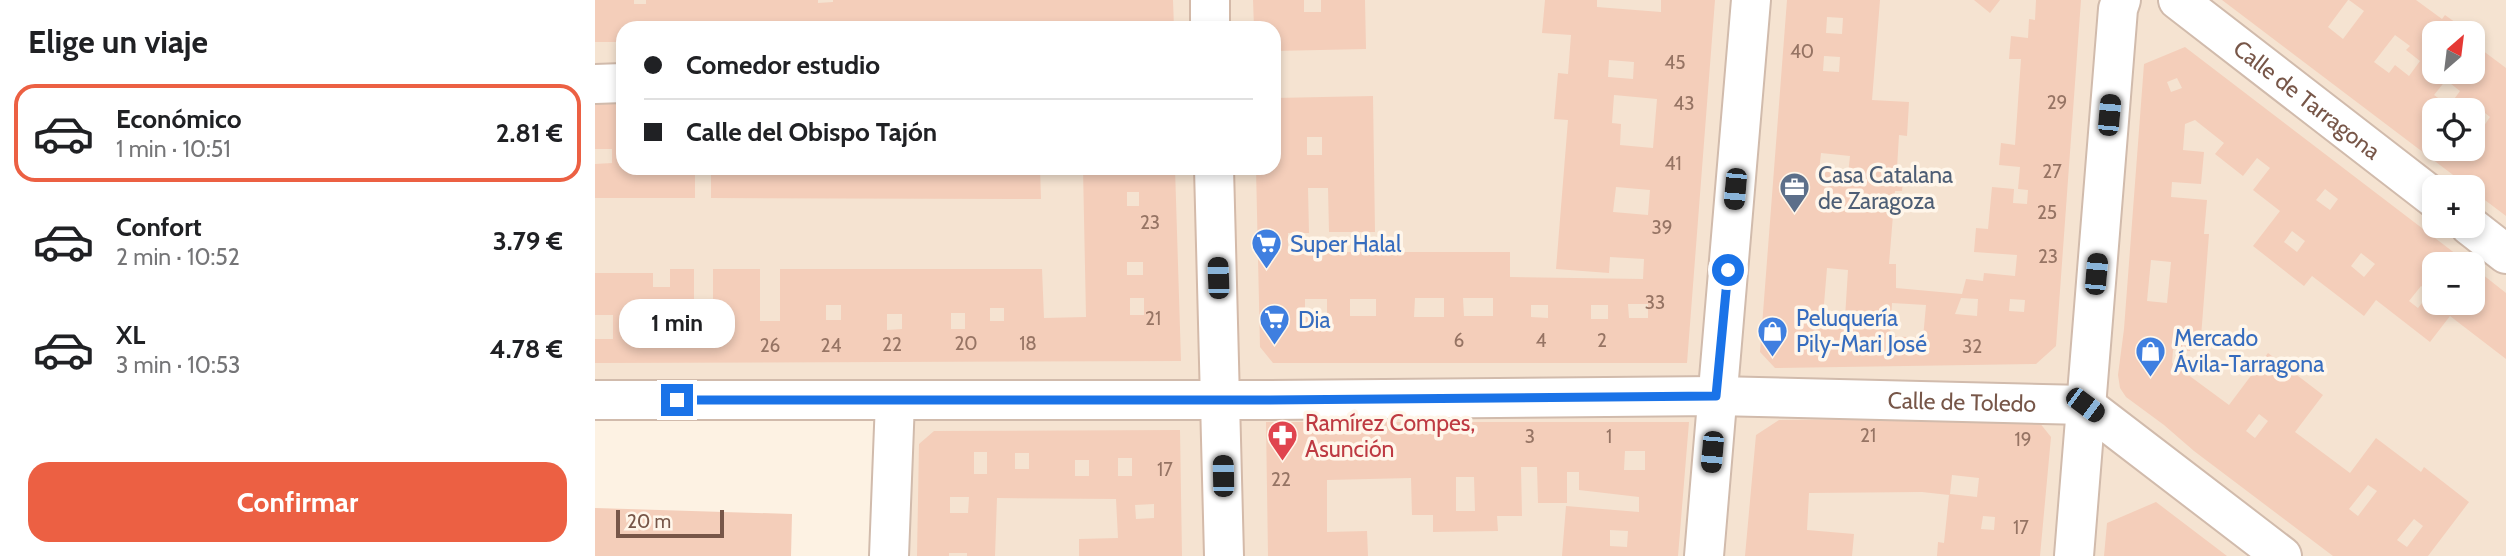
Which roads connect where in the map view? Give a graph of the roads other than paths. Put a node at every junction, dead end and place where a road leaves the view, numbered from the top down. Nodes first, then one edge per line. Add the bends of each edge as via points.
1 (1210, 0) edge
2 (1751, 0) edge
3 (2121, 0) edge
4 (2178, 0) edge
5 (1210, 21) edge
6 (616, 83) edge
7 (595, 84) edge
8 (1214, 175) edge
9 (2422, 189) edge
10 (2485, 238) edge
11 (2506, 254) edge
12 (1716, 396) junction
13 (595, 400) edge
14 (1221, 400) junction
15 (895, 401) junction
16 (2085, 405) junction
17 (889, 556) edge
18 (1224, 556) edge
19 (1704, 556) edge
20 (2074, 556) edge
21 (2282, 556) edge

1 - 5 street
2 - 12 street
3 - 16 street
4 - 9 street, Calle de Tarragona
6 - 7 street
8 - 14 street
10 - 11 street
12 - 14 street, Calle de Toledo
12 - 16 street, Calle de Toledo
12 - 19 street
13 - 15 street, Calle de Toledo
14 - 15 street, Calle de Toledo
14 - 18 street
15 - 17 street
16 - 20 street
16 - 21 street

